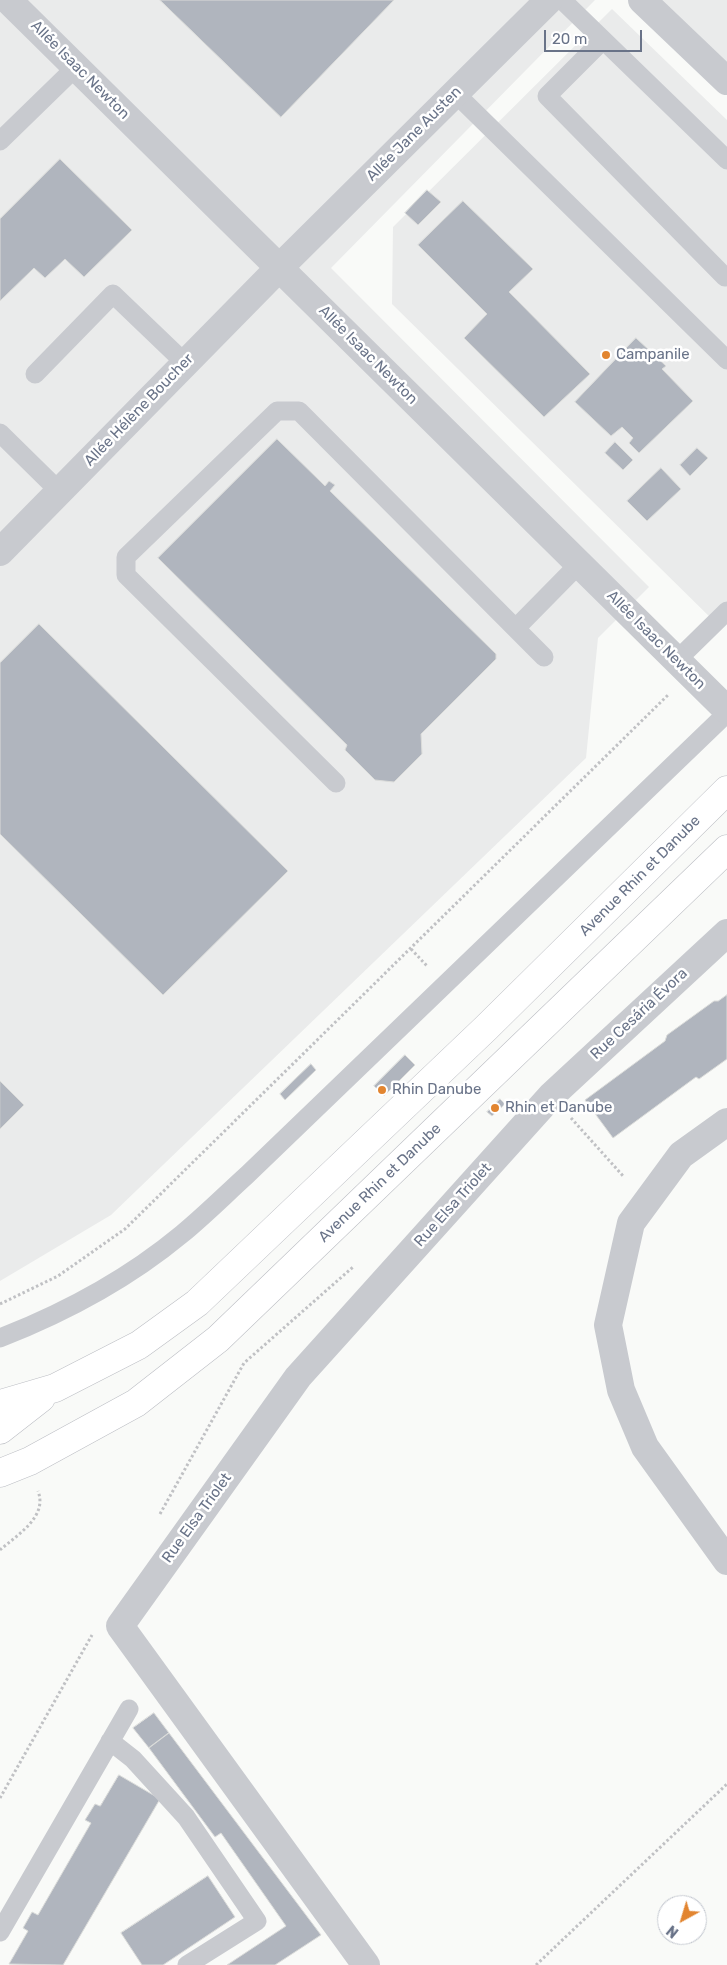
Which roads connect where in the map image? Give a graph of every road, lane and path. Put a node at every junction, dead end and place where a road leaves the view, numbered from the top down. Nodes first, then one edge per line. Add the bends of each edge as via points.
1 (8, 0) edge
2 (548, 0) edge
3 (562, 0) edge
4 (642, 0) edge
5 (603, 40) junction
6 (76, 67) junction
7 (727, 81) edge
8 (455, 93) junction
9 (2, 134) edge
10 (727, 160) edge
11 (279, 268) junction
12 (726, 277) edge
13 (727, 360) edge
14 (185, 363) junction
15 (36, 374) dead end
16 (0, 433) edge
17 (59, 491) junction
18 (0, 552) edge
19 (579, 564) junction
20 (727, 611) edge
21 (516, 628) junction
22 (544, 657) dead end
23 (676, 660) junction
24 (666, 696) dead end
25 (727, 712) edge
26 (336, 783) dead end
27 (727, 790) edge
28 (727, 849) edge
29 (727, 933) edge
30 (551, 1096) junction
31 (727, 1122) edge
32 (624, 1177) dead end
33 (0, 1304) edge
34 (0, 1338) edge
35 (55, 1388) junction
36 (0, 1404) edge
37 (0, 1430) edge
38 (0, 1473) edge
39 (36, 1486) dead end
40 (0, 1550) edge
41 (727, 1561) edge
42 (129, 1709) dead end
43 (110, 1741) junction
44 (727, 1784) edge
45 (0, 1932) edge
46 (187, 1965) edge
47 (366, 1965) edge
48 (536, 1965) edge

1 - 6 street, Allée Isaac Newton
2 - 8 street, Allée Jane Austen
3 - 5 lane
4 - 7 street
5 - 10 lane
5 - 12 lane via 547,96
6 - 9 lane
6 - 11 street, Allée Isaac Newton
8 - 11 street, Allée Jane Austen
8 - 13 lane
11 - 14 street, Allée Hélène Boucher
11 - 19 street, Allée Isaac Newton
14 - 15 lane via 113,294
14 - 17 street, Allée Hélène Boucher
16 - 17 lane
17 - 18 street, Allée Hélène Boucher
19 - 21 lane
19 - 23 street, Allée Isaac Newton
20 - 23 lane
21 - 22 lane
21 - 26 lane via 300,411 277,411 126,557 126,575
23 - 25 street, Allée Isaac Newton
24 - 33 path via 125,1229 58,1276
25 - 34 lane via 248,1175 182,1234 82,1300
27 - 35 main road, Avenue Rhin et Danube via 486,1028 197,1303 139,1345
28 - 38 main road, Avenue Rhin et Danube via 218,1339 136,1403 30,1461
29 - 30 street, Rue Cesária Évora
30 - 32 path
30 - 47 street, Rue Elsa Triolet via 298,1377 120,1626
31 - 41 street via 681,1155 631,1222 608,1325 621,1390 645,1447
35 - 36 main road
35 - 37 main road
39 - 40 path via 41,1499 34,1520
42 - 43 lane
43 - 45 lane
43 - 46 lane via 133,1759 186,1817 257,1920
44 - 48 path

